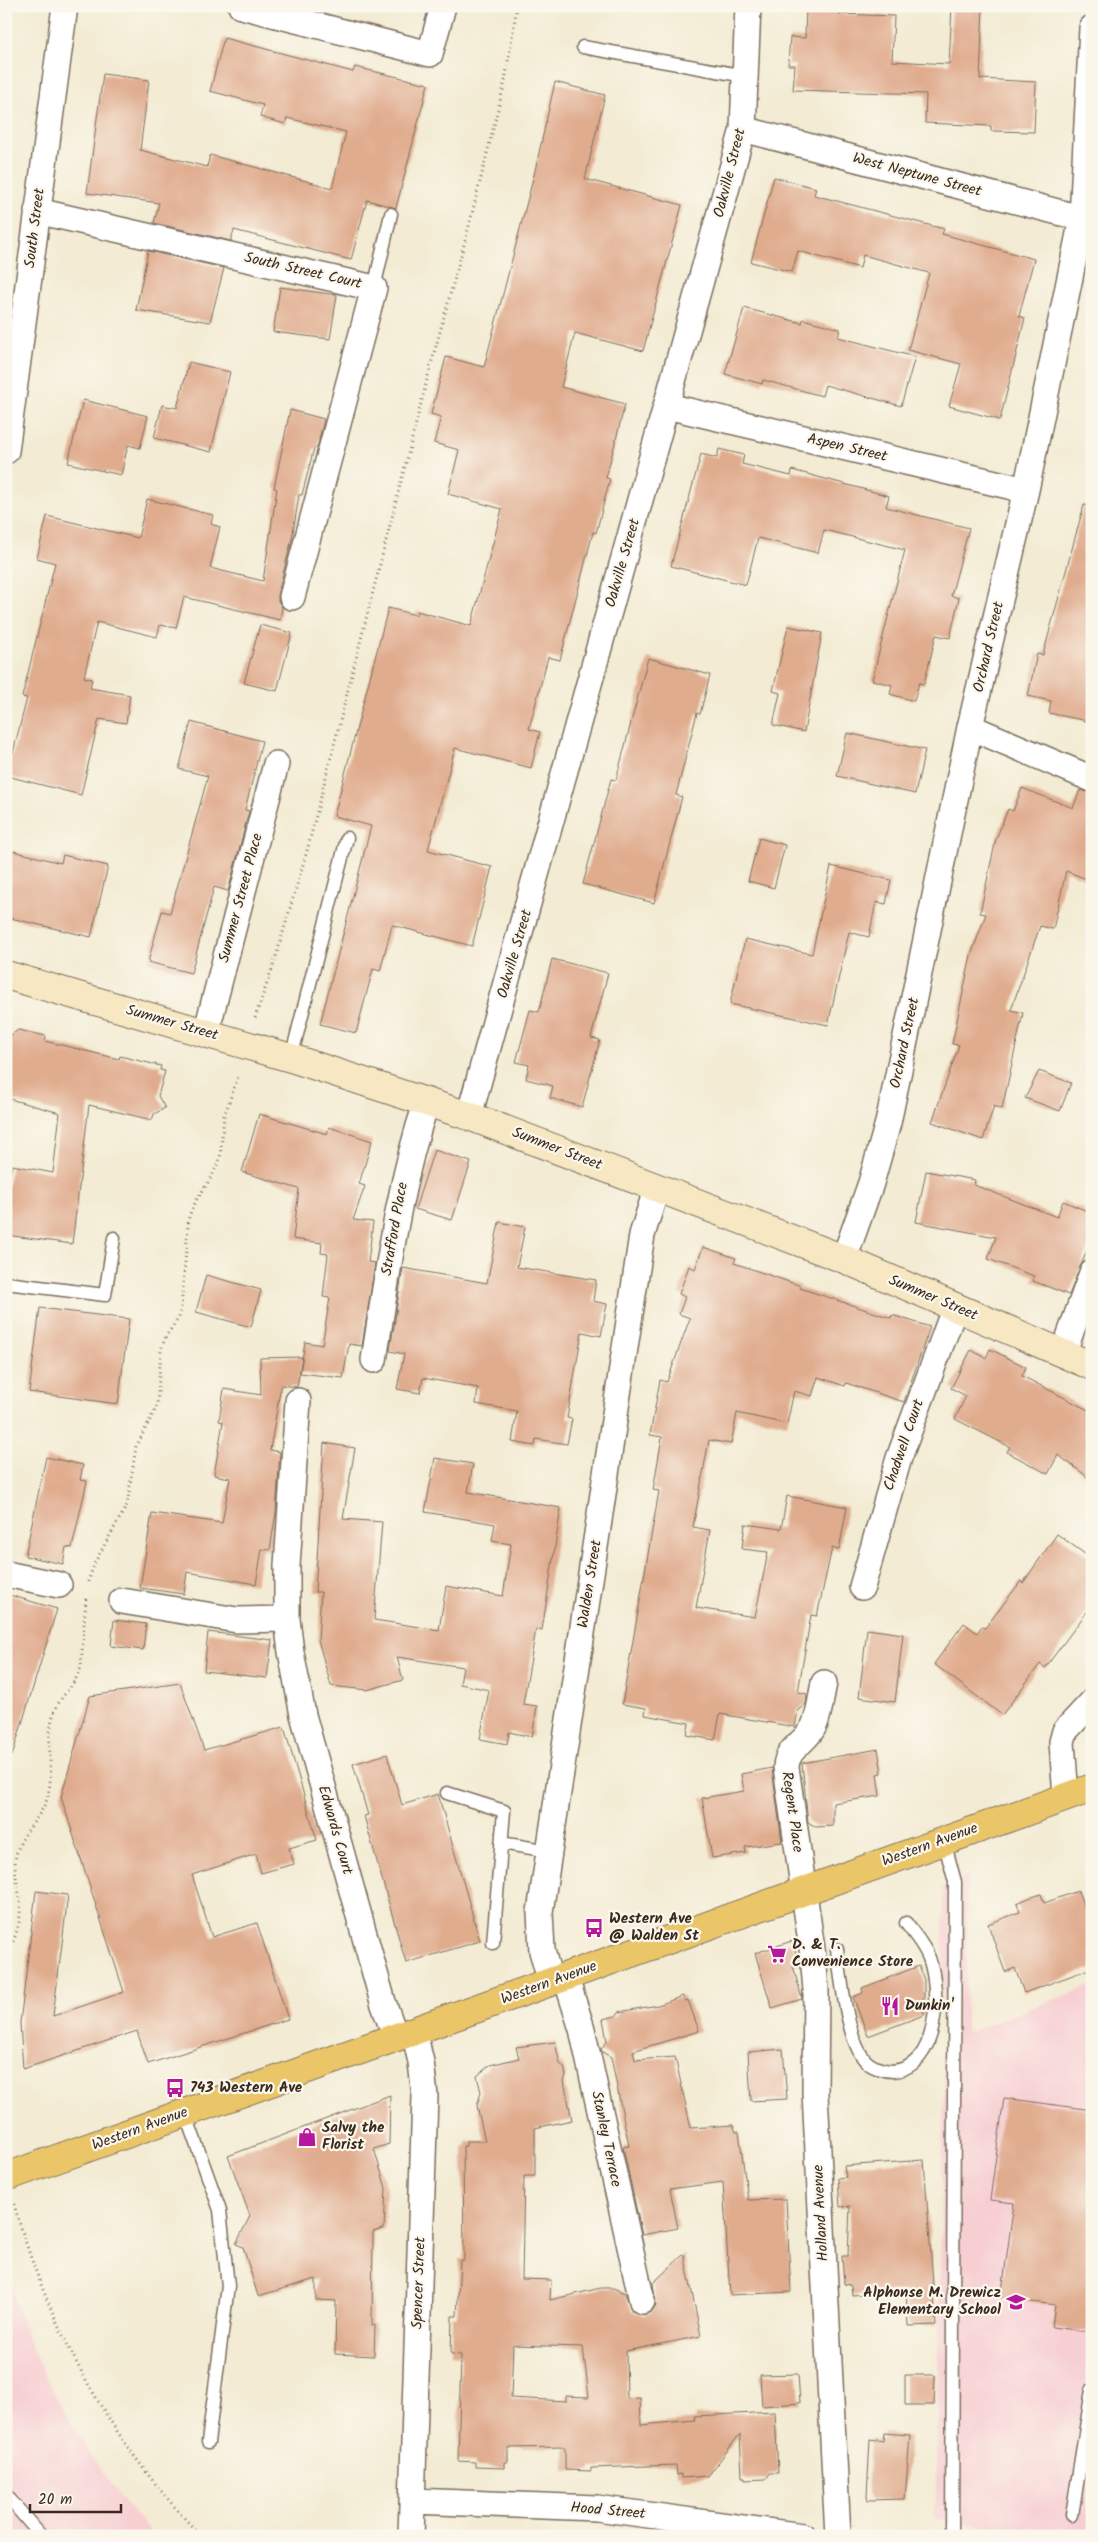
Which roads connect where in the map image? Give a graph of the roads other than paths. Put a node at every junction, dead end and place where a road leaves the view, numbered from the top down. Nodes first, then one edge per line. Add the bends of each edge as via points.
1 (65, 6) edge
2 (241, 6) edge
3 (443, 6) edge
4 (748, 6) edge
5 (1092, 28) edge
6 (583, 47) dead end
7 (745, 76) junction
8 (743, 129) junction
9 (37, 211) junction
10 (391, 214) dead end
11 (1087, 220) edge
12 (374, 288) junction
13 (667, 406) junction
14 (6, 451) edge
15 (1026, 490) junction
16 (292, 597) dead end
17 (970, 728) junction
18 (276, 764) dead end
19 (1092, 779) edge
20 (347, 838) dead end
21 (6, 975) edge
22 (206, 1033) junction
23 (291, 1058) junction
24 (427, 1101) junction
25 (468, 1116) junction
26 (657, 1187) junction
27 (114, 1238) dead end
28 (844, 1260) junction
29 (1092, 1273) edge
30 (6, 1283) edge
31 (955, 1306) junction
32 (1063, 1354) junction
33 (374, 1360) dead end
34 (1092, 1366) edge
35 (298, 1401) dead end
36 (6, 1574) edge
37 (59, 1585) road end
38 (862, 1587) dead end
39 (122, 1601) road end
40 (287, 1619) junction
41 (824, 1683) dead end
42 (1092, 1702) edge
43 (1092, 1788) edge
44 (447, 1794) dead end
45 (1066, 1797) junction
46 (944, 1841) junction
47 (501, 1843) junction
48 (550, 1851) junction
49 (803, 1892) junction
50 (906, 1923) dead end
51 (493, 1943) dead end
52 (837, 1950) dead end
53 (558, 1980) junction
54 (405, 2035) junction
55 (186, 2113) junction
56 (6, 2177) edge
57 (642, 2301) dead end
58 (1092, 2390) edge
59 (208, 2442) dead end
60 (6, 2495) edge
61 (412, 2501) junction
62 (1072, 2515) dead end
63 (41, 2536) edge
64 (411, 2536) edge
65 (803, 2536) edge
66 (838, 2536) edge
67 (952, 2536) edge

1 - 9 street, South Street
2 - 3 street via 430,54
4 - 7 street, Oakville Street
5 - 11 street, Orchard Street
6 - 7 lane
7 - 8 street, Oakville Street
8 - 11 street, West Neptune Street
8 - 13 street, Oakville Street
9 - 12 street, South Street Court
9 - 14 street, South Street
10 - 12 lane
11 - 15 street, Orchard Street
12 - 16 street, South Street Court
13 - 15 street, Aspen Street
13 - 25 street, Oakville Street
15 - 17 street, Orchard Street
17 - 19 street
17 - 28 street, Orchard Street via 888,1123
18 - 22 street, Summer Street Place
20 - 23 lane
21 - 22 main road, Summer Street
22 - 23 main road, Summer Street
23 - 24 main road, Summer Street
24 - 25 main road, Summer Street
24 - 33 street, Strafford Place via 400,1196
25 - 26 main road, Summer Street
26 - 28 main road, Summer Street
26 - 48 street, Walden Street via 642,1235
27 - 30 lane via 104,1295
28 - 31 main road, Summer Street
29 - 32 street
31 - 32 main road, Summer Street
31 - 38 street, Chadwell Court via 898,1458
32 - 34 main road, Summer Street
35 - 40 street, Edwards Court via 287,1566
36 - 37 street
39 - 40 street via 237,1620
40 - 54 street, Edwards Court via 303,1715 383,2002
41 - 49 street, Regent Place via 813,1728 791,1750 786,1760
42 - 45 street via 1066,1731 1062,1742
43 - 45 main road, Western Avenue
44 - 47 lane via 504,1811
45 - 46 main road, Western Avenue
46 - 49 main road, Western Avenue
46 - 67 lane via 955,1882
47 - 48 lane
47 - 51 lane
48 - 53 street, Walden Street via 540,1932 542,1951
49 - 53 main road, Western Avenue
49 - 66 street, Holland Avenue via 816,1990 815,2094
50 - 52 lane via 929,1958 934,2010 928,2043 916,2062 907,2068 884,2070 862,2056 846,2003
53 - 54 main road, Western Avenue
53 - 57 street, Stanley Terrace via 582,2029
54 - 55 main road, Western Avenue
54 - 61 street, Spencer Street via 421,2062 425,2096
55 - 56 main road, Western Avenue
55 - 59 lane via 220,2210 228,2286
58 - 62 lane
60 - 63 lane
61 - 64 street, Spencer Street
61 - 65 street, Hood Street via 597,2508

